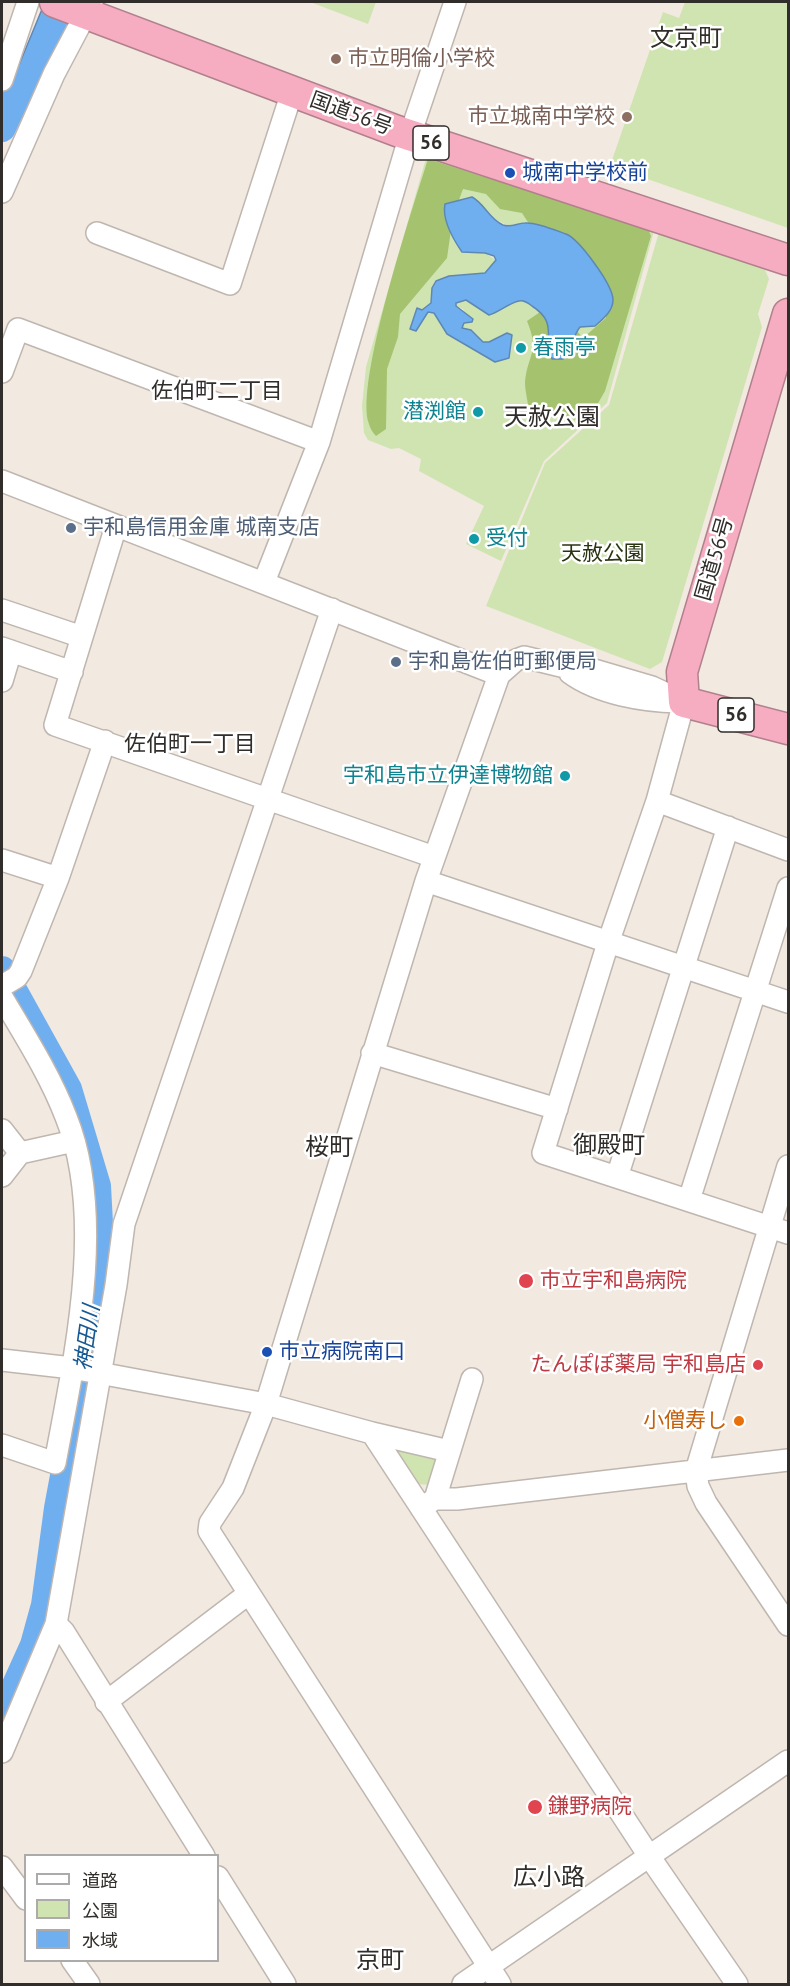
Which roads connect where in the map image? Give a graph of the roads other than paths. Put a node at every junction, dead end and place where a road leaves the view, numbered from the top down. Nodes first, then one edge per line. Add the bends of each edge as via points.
1 (28, 2) edge
2 (455, 2) edge
3 (78, 7) edge
4 (2, 80) edge
5 (292, 92) junction
6 (410, 135) junction
7 (2, 192) edge
8 (97, 233) dead end
9 (789, 260) edge
10 (789, 314) edge
11 (2, 372) edge
12 (319, 442) junction
13 (2, 481) edge
14 (116, 526) junction
15 (264, 582) junction
16 (332, 609) junction
17 (2, 610) edge
18 (82, 637) junction
19 (6, 650) edge
20 (72, 672) junction
21 (499, 675) junction
22 (2, 681) edge
23 (684, 702) junction
24 (789, 729) edge
25 (105, 741) junction
26 (267, 799) junction
27 (657, 801) junction
28 (728, 827) junction
29 (789, 850) edge
30 (434, 857) junction
31 (2, 860) edge
32 (58, 878) junction
33 (426, 880) junction
34 (789, 888) edge
35 (608, 943) junction
36 (685, 967) junction
37 (9, 981) edge
38 (757, 993) junction
39 (2, 997) edge
40 (789, 1002) edge
41 (372, 1053) junction
42 (557, 1109) junction
43 (2, 1130) edge
44 (74, 1141) junction
45 (20, 1153) junction
46 (789, 1166) edge
47 (2, 1176) edge
48 (616, 1177) junction
49 (688, 1200) junction
50 (779, 1230) edge
51 (2, 1360) edge
52 (86, 1371) junction
53 (472, 1379) dead end
54 (266, 1404) junction
55 (372, 1433) junction
56 (2, 1445) edge
57 (450, 1450) junction
58 (789, 1461) edge
59 (696, 1471) junction
60 (428, 1504) junction
61 (249, 1594) junction
62 (56, 1624) junction
63 (789, 1625) edge
64 (106, 1702) junction
65 (2, 1752) edge
66 (789, 1761) edge
67 (203, 1854) edge
68 (649, 1856) junction
69 (2, 1867) edge
70 (219, 1879) edge
71 (24, 1896) edge
72 (73, 1962) edge
73 (494, 1976) edge
74 (89, 1984) edge
75 (285, 1984) edge
76 (463, 1984) edge
77 (737, 1984) edge

1 - 4 street
2 - 6 street
3 - 5 highway, 国道56号 / 56
3 - 7 street
5 - 6 highway, 国道56号 / 56
5 - 8 street via 230,284
6 - 9 highway, 国道56号 / 56
6 - 12 street
10 - 23 highway, 国道56号 via 682,672
11 - 12 street via 18,329
12 - 15 street
13 - 14 street
14 - 15 street
14 - 18 street
15 - 16 street
16 - 21 street
16 - 26 street
17 - 18 street
18 - 20 street
19 - 20 street
19 - 22 street
20 - 25 street via 55,725
21 - 23 street via 524,657 584,667 652,687
21 - 30 street
23 - 24 highway, 56
23 - 27 street
25 - 26 street
25 - 32 street
26 - 30 street
26 - 52 street via 124,1224 116,1285
27 - 28 street
27 - 35 street
28 - 29 street
28 - 36 street
30 - 33 street
31 - 32 street
32 - 37 street
33 - 35 street
33 - 41 street
34 - 38 street
35 - 36 street
35 - 42 street
36 - 38 street
36 - 48 street
38 - 40 street
38 - 49 street
39 - 44 street via 45,1070
41 - 42 street
41 - 54 street
42 - 48 street via 543,1153
43 - 45 street
44 - 45 street
44 - 52 street via 85,1237
45 - 47 street
46 - 50 street
48 - 49 street
49 - 50 street
50 - 59 street
51 - 52 street
52 - 54 street
52 - 56 street via 55,1463
52 - 62 street
53 - 57 street
54 - 55 street
54 - 61 street via 233,1488 210,1522 209,1531
55 - 57 street
55 - 60 street
57 - 60 street
58 - 59 street
59 - 60 street
59 - 63 street via 706,1503
60 - 68 street
61 - 64 street
61 - 73 street
62 - 64 street
62 - 65 street
64 - 67 street
66 - 68 street
68 - 73 street
68 - 77 street
69 - 71 street
70 - 75 street
72 - 74 street
73 - 76 street

